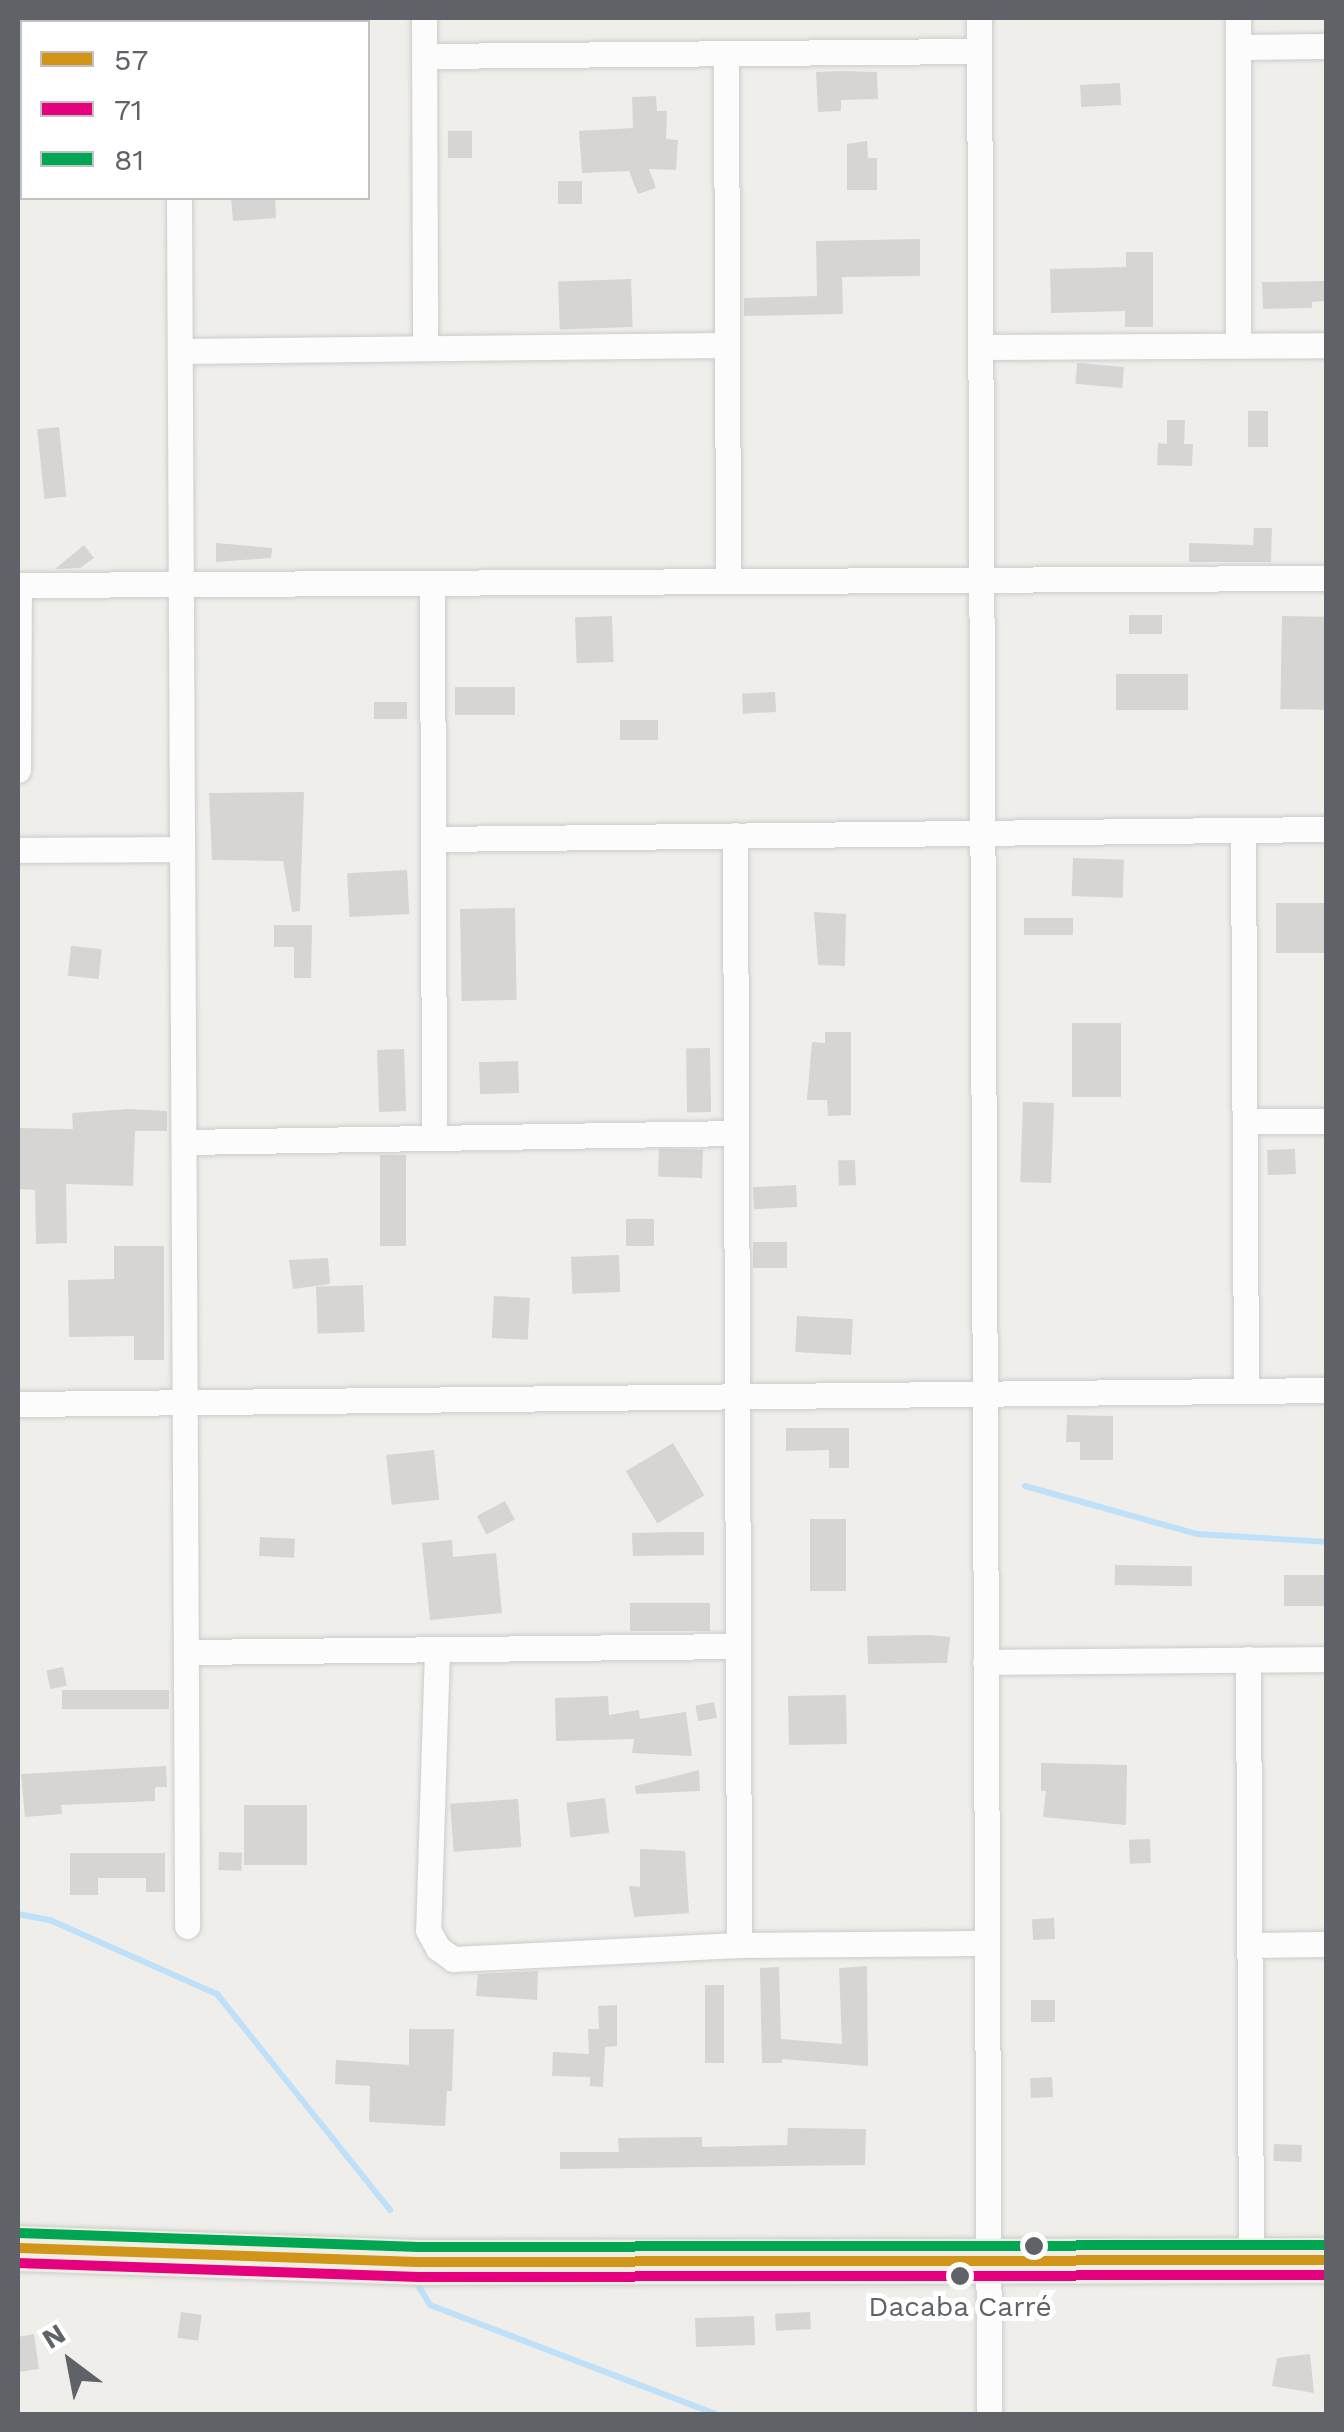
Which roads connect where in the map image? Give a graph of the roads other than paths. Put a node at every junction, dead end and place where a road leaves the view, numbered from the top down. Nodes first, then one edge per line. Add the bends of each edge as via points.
1 (424, 18) edge
2 (979, 18) edge
3 (1238, 18) edge
4 (1326, 46) edge
5 (1238, 47) junction
6 (980, 50) junction
7 (726, 53) junction
8 (424, 56) junction
9 (180, 200) edge
10 (1326, 344) edge
11 (727, 345) junction
12 (1238, 345) junction
13 (425, 348) junction
14 (980, 348) junction
15 (180, 351) junction
16 (1326, 578) edge
17 (982, 580) junction
18 (728, 581) junction
19 (432, 583) junction
20 (181, 584) junction
21 (18, 585) edge
22 (18, 770) edge
23 (1243, 830) junction
24 (1326, 830) edge
25 (982, 833) junction
26 (734, 836) junction
27 (433, 838) junction
28 (182, 849) junction
29 (18, 850) edge
30 (1245, 1121) junction
31 (1326, 1121) edge
32 (736, 1132) junction
33 (434, 1136) junction
34 (184, 1142) junction
35 (1326, 1390) edge
36 (1246, 1391) junction
37 (984, 1394) junction
38 (737, 1396) junction
39 (184, 1402) junction
40 (18, 1404) edge
41 (738, 1646) junction
42 (436, 1649) junction
43 (186, 1652) junction
44 (1326, 1658) edge
45 (1248, 1659) junction
46 (985, 1662) junction
47 (187, 1926) dead end
48 (986, 1943) junction
49 (1326, 1944) edge
50 (739, 1945) junction
51 (1250, 1945) junction
52 (18, 2248) edge
53 (987, 2259) junction
54 (1326, 2260) edge
55 (1251, 2261) junction
56 (989, 2414) edge

1 - 8 street
2 - 6 street
3 - 5 street
4 - 5 street
5 - 12 street
6 - 7 street
6 - 14 street
7 - 8 street
7 - 11 street
8 - 13 street
9 - 15 street
10 - 12 street
11 - 13 street
11 - 18 street
12 - 14 street
13 - 15 street
14 - 17 street
15 - 20 street
16 - 17 street
17 - 18 street
17 - 25 street
18 - 19 street
19 - 20 street
19 - 27 street
20 - 21 street
20 - 28 street
21 - 22 street
23 - 24 street
23 - 25 street
23 - 30 street
25 - 26 street
25 - 37 street
26 - 27 street
26 - 32 street
27 - 33 street
28 - 29 street
28 - 34 street
30 - 31 street
30 - 36 street
32 - 33 street
32 - 38 street
33 - 34 street
34 - 39 street
35 - 36 street
36 - 37 street
37 - 38 street
37 - 46 street
38 - 39 street
38 - 41 street
39 - 40 street
39 - 43 street
41 - 42 street
41 - 50 street
42 - 43 street
42 - 50 street via 428,1930 438,1948 454,1959
43 - 47 street
44 - 45 street
45 - 46 street
45 - 51 street
46 - 48 street
48 - 50 street
48 - 53 street
49 - 51 street
51 - 55 street
52 - 53 highway via 419,2262
53 - 55 highway
53 - 56 street
54 - 55 highway

